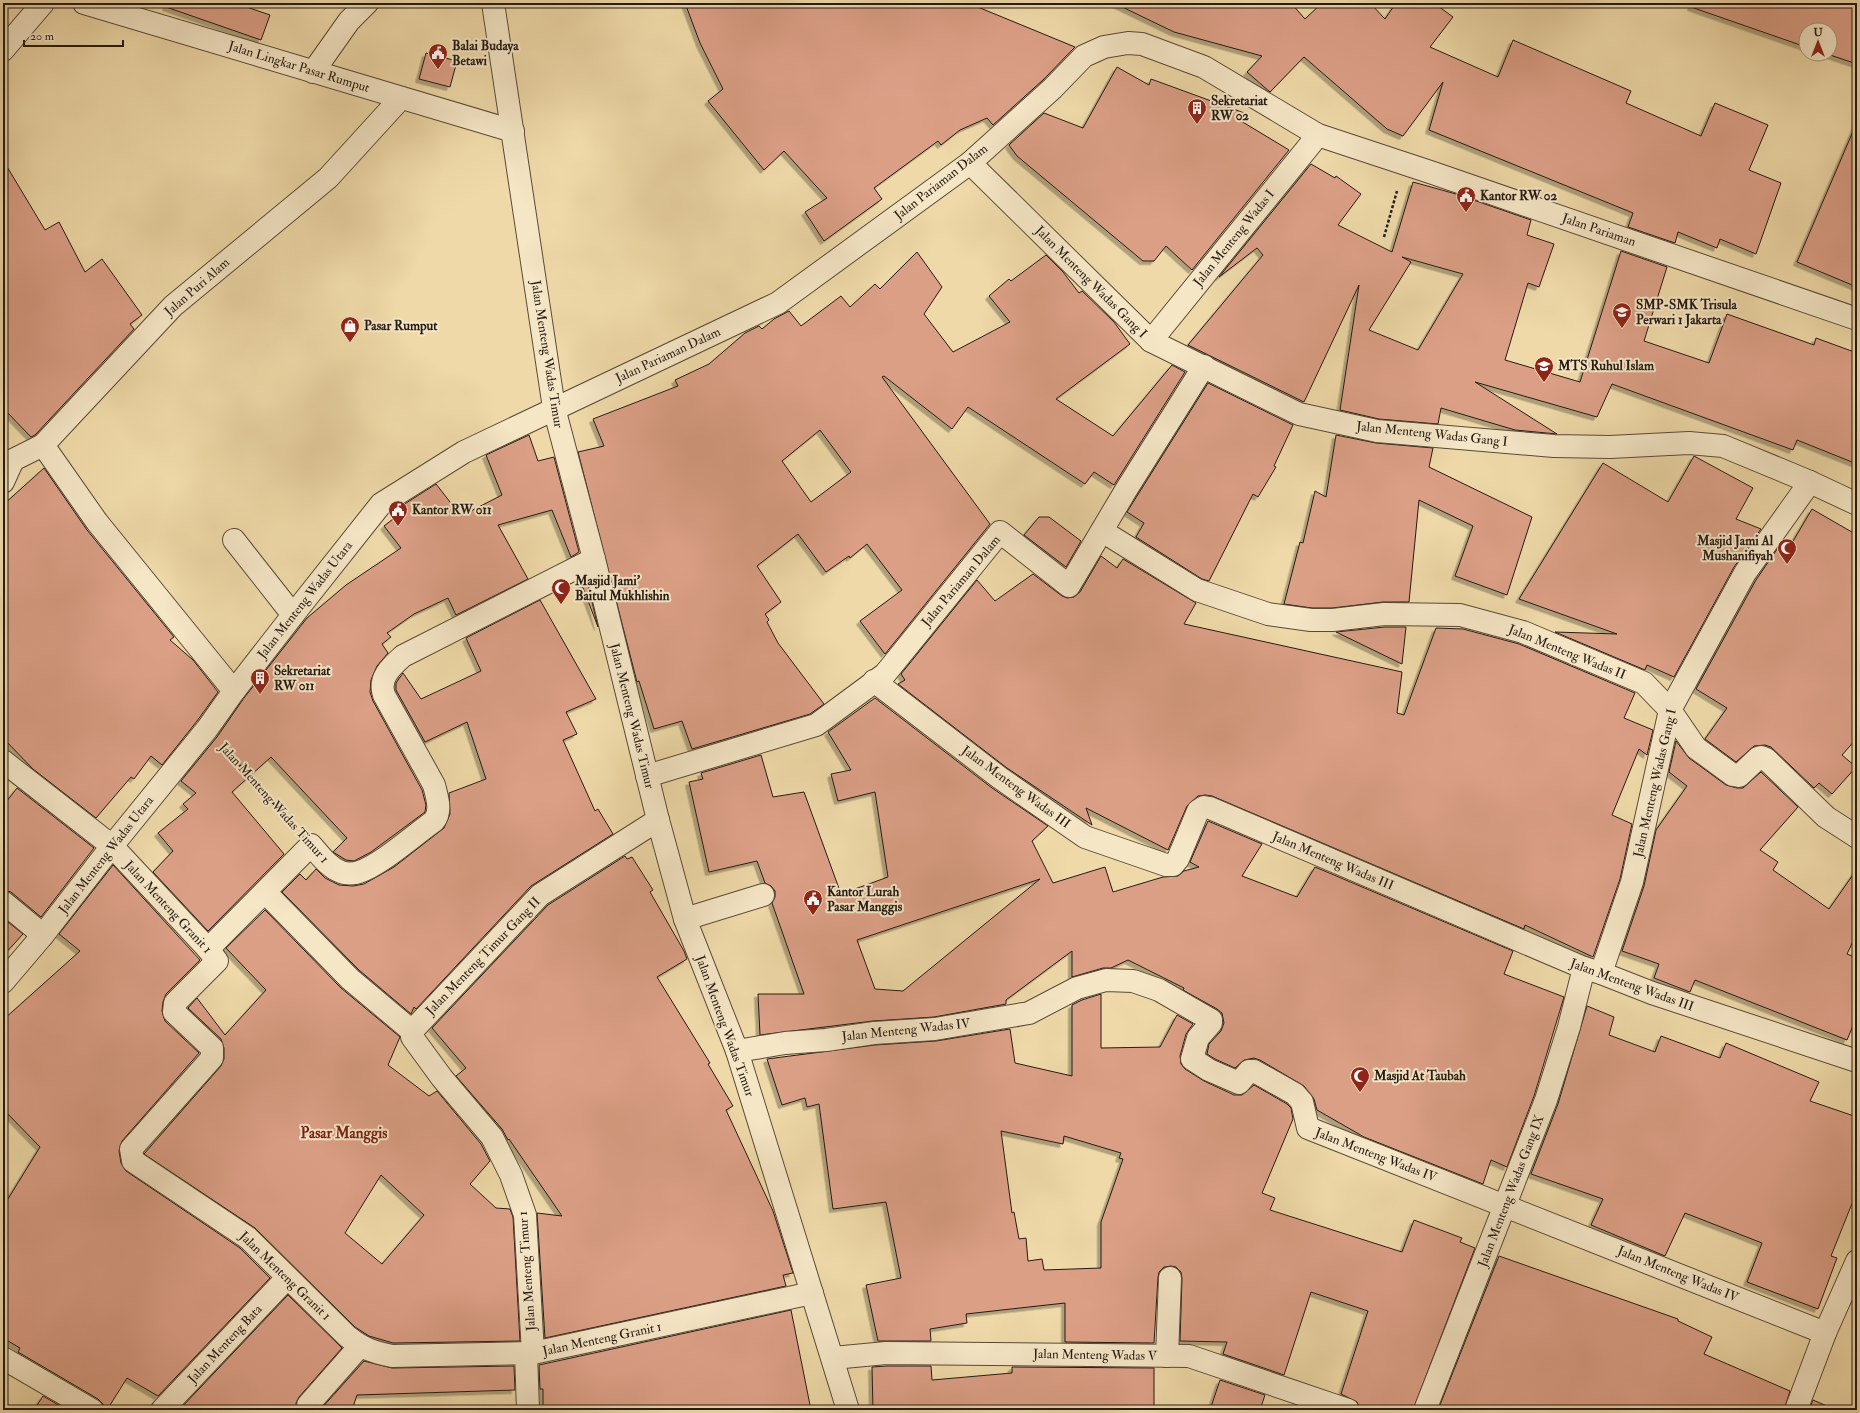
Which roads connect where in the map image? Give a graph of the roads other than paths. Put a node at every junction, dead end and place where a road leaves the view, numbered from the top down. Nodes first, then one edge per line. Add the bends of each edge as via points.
1 (43, 3) edge
2 (84, 3) edge
3 (367, 3) edge
4 (494, 3) edge
5 (3, 50) edge
6 (312, 72) junction
7 (401, 98) junction
8 (513, 131) junction
9 (1318, 135) junction
10 (970, 162) junction
11 (1857, 319) edge
12 (1151, 341) junction
13 (1204, 366) junction
14 (554, 408) junction
15 (43, 445) junction
16 (8, 453) edge
17 (3, 482) edge
18 (1810, 482) junction
19 (1857, 504) edge
20 (1102, 531) junction
21 (234, 540) dead end
22 (594, 559) junction
23 (293, 615) junction
24 (874, 681) junction
25 (234, 691) junction
26 (1670, 710) junction
27 (3, 761) edge
28 (647, 776) junction
29 (658, 820) junction
30 (1857, 837) edge
31 (112, 846) junction
32 (265, 892) junction
33 (763, 895) dead end
34 (3, 902) edge
35 (685, 919) junction
36 (43, 935) junction
37 (208, 949) junction
38 (1592, 971) junction
39 (3, 982) edge
40 (412, 1030) junction
41 (737, 1051) junction
42 (1857, 1060) edge
43 (1505, 1206) junction
44 (1857, 1261) edge
45 (287, 1278) junction
46 (1170, 1278) dead end
47 (812, 1294) junction
48 (1825, 1332) junction
49 (360, 1346) junction
50 (529, 1353) junction
51 (1167, 1356) junction
52 (3, 1358) edge
53 (833, 1358) junction
54 (308, 1405) dead end
55 (1341, 1409) edge
56 (92, 1410) edge
57 (162, 1410) edge
58 (528, 1410) edge
59 (848, 1410) edge
60 (1425, 1410) edge
61 (1796, 1410) edge

1 - 5 street
2 - 6 street, Jalan Lingkar Pasar Rumput
3 - 6 street via 349,21
4 - 8 street, Jalan Menteng Wadas Timur
6 - 7 street, Jalan Lingkar Pasar Rumput
7 - 8 street, Jalan Lingkar Pasar Rumput
7 - 15 street, Jalan Puri Alam via 328,178 173,306
8 - 14 street, Jalan Menteng Wadas Timur
9 - 10 street, Jalan Pariaman Dalam via 1204,67 1142,44 1128,43 1104,47 1084,56 1053,88
9 - 11 street, Jalan Pariaman
9 - 12 street, Jalan Menteng Wadas I
10 - 12 street, Jalan Menteng Wadas Gang I
10 - 14 street, Jalan Pariaman Dalam via 778,303
12 - 13 street, Jalan Menteng Wadas Gang I
13 - 18 street, Jalan Menteng Wadas Gang I via 1299,414 1377,431 1554,446 1610,447 1689,443 1723,446
13 - 20 street, Jalan Pariaman Dalam
14 - 22 street, Jalan Menteng Wadas Timur
14 - 23 street, Jalan Menteng Wadas Utara via 464,452 381,504
15 - 16 street, Jalan Puri Alam
15 - 25 street via 97,522
16 - 17 street, Jalan Puri Alam
18 - 19 street, Jalan Menteng Wadas Gang I
18 - 26 street, Jalan Menteng Wadas Gang I via 1745,573
20 - 24 street, Jalan Pariaman Dalam via 1069,586 1000,532 885,674
20 - 26 street, Jalan Menteng Wadas II via 1197,590 1268,614 1311,620 1384,614 1460,615 1522,632 1644,683
21 - 23 street
22 - 28 street, Jalan Menteng Wadas Timur
22 - 32 street, Jalan Menteng Wadas Timur 1 via 403,656 391,666 383,678 381,687 384,695 434,785 438,805 436,818 372,866 358,873 348,873 335,868 311,845
23 - 25 street, Jalan Menteng Wadas Utara
24 - 28 street, Jalan Pariaman Dalam via 816,725
24 - 38 street, Jalan Menteng Wadas III via 1000,778 1085,837 1166,865 1173,865 1178,859 1198,810 1210,808
25 - 31 street, Jalan Menteng Wadas Utara via 207,729
26 - 30 street, Jalan Menteng Wadas II via 1696,748 1733,775 1739,776 1758,758 1766,759 1826,817
26 - 38 street, Jalan Menteng Wadas Gang I via 1632,882
27 - 31 street, Jalan Menteng Granit 1
28 - 29 street, Jalan Menteng Wadas Timur
29 - 35 street, Jalan Menteng Wadas Timur
29 - 40 street, Jalan Menteng Timur Gang II via 540,895
31 - 36 street, Jalan Menteng Wadas Utara
31 - 37 street, Jalan Menteng Granit 1
32 - 37 street
32 - 40 street via 350,979
33 - 35 street
34 - 36 street
35 - 41 street, Jalan Menteng Wadas Timur
36 - 39 street, Jalan Menteng Wadas Utara
37 - 45 street, Jalan Menteng Granit 1 via 217,961 175,1003 174,1012 212,1048 212,1058 131,1149 132,1161 248,1238
38 - 42 street, Jalan Menteng Wadas III
38 - 43 street, Jalan Menteng Wadas Gang IX via 1569,1027 1546,1100
40 - 50 street, Jalan Menteng Timur 1 via 412,1037 438,1072 492,1137 511,1175 525,1215
41 - 43 street, Jalan Menteng Wadas IV via 874,1033 935,1029 1029,1014 1077,988 1106,980 1133,981 1159,990 1211,1020 1198,1038 1192,1056 1192,1059 1209,1070 1239,1083 1250,1071 1254,1071 1295,1094 1302,1102 1308,1128
41 - 47 street, Jalan Menteng Wadas Timur
43 - 48 street, Jalan Menteng Wadas IV
43 - 60 street, Jalan Menteng Wadas Gang IX
44 - 48 street
45 - 49 street, Jalan Menteng Granit 1
45 - 57 street, Jalan Menteng Bata
46 - 51 street
47 - 50 street, Jalan Menteng Granit 1
47 - 53 street, Jalan Menteng Wadas Timur
48 - 61 street
49 - 50 street, Jalan Menteng Granit 1 via 372,1352 392,1356
49 - 54 street
50 - 58 street, Jalan Menteng Timur 1
51 - 53 street, Jalan Menteng Wadas V via 886,1353
51 - 55 street, Jalan Menteng Wadas V via 1189,1356
52 - 56 street
53 - 59 street, Jalan Menteng Wadas Timur

